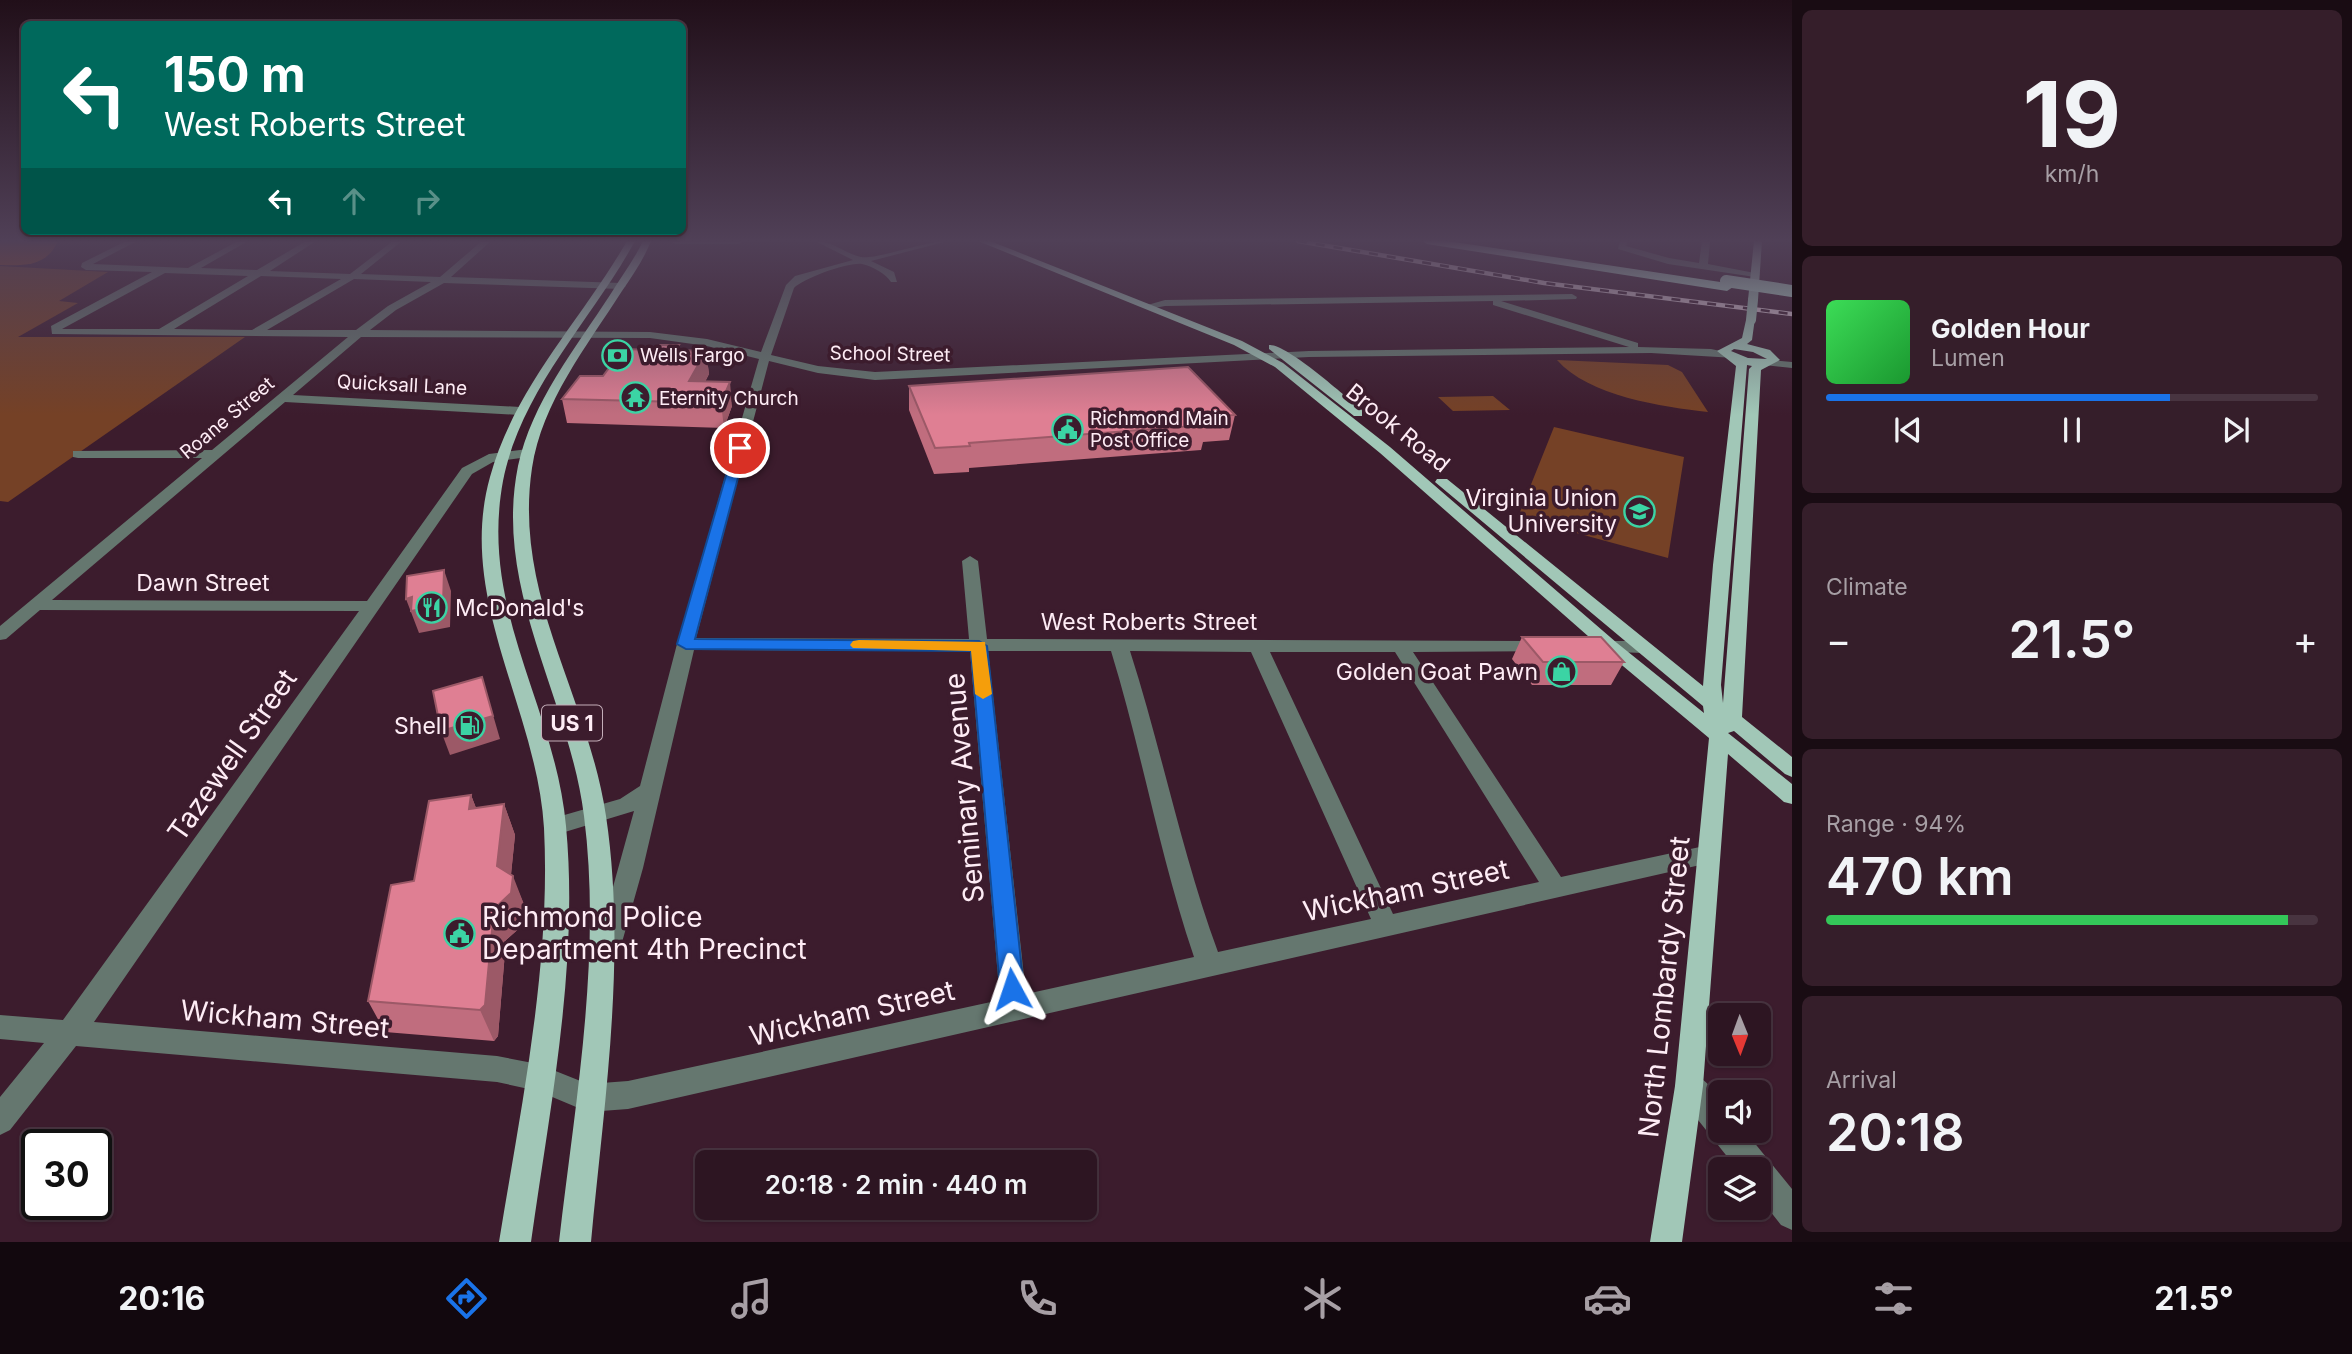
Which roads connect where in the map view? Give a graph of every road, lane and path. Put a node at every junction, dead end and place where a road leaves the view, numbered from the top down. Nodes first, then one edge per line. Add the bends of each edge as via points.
1 (109, 299) edge
2 (215, 299) edge
3 (311, 299) edge
4 (408, 299) edge
5 (600, 299) edge
6 (606, 299) edge
7 (786, 299) edge
8 (1131, 299) edge
9 (1154, 299) edge
10 (1420, 299) edge
11 (1483, 299) edge
12 (1753, 299) edge
13 (1165, 303) junction
14 (1149, 306) junction
15 (160, 333) junction
16 (253, 334) junction
17 (358, 334) junction
18 (568, 334) junction
19 (591, 334) junction
20 (1748, 340) junction
21 (1651, 349) junction
22 (1732, 352) junction
23 (1287, 355) junction
24 (765, 356) junction
25 (1267, 357) junction
26 (1766, 358) junction
27 (1792, 363) edge
28 (281, 398) junction
29 (520, 411) junction
30 (528, 453) junction
31 (78, 454) dead end
32 (214, 454) junction
33 (502, 456) junction
34 (970, 561) dead end
35 (35, 605) junction
36 (370, 606) junction
37 (0, 635) edge
38 (686, 644) junction
39 (979, 646) junction
40 (1119, 646) junction
41 (1258, 646) junction
42 (1400, 646) junction
43 (1555, 647) edge
44 (1582, 647) edge
45 (1611, 647) junction
46 (1643, 647) junction
47 (1712, 704) junction
48 (1726, 729) junction
49 (1792, 769) edge
50 (648, 792) junction
51 (1792, 796) edge
52 (595, 815) junction
53 (555, 826) junction
54 (1709, 854) junction
55 (1556, 889) junction
56 (1386, 926) junction
57 (1210, 966) junction
58 (599, 982) junction
59 (1013, 1010) junction
60 (0, 1027) edge
61 (70, 1032) junction
62 (538, 1078) junction
63 (1689, 1086) junction
64 (588, 1098) junction
65 (1708, 1110) edge
66 (0, 1121) edge
67 (1735, 1143) edge
68 (1746, 1157) edge
69 (1771, 1188) edge
70 (1792, 1214) edge
71 (515, 1242) edge
72 (575, 1242) edge
73 (1666, 1242) edge

1 - 15 street, School Street via 55,328 56,332
2 - 15 street
3 - 16 street
4 - 17 street, Roane Street
5 - 18 main road, US 1
6 - 19 main road, US 1
7 - 24 street
8 - 14 main road, Brook Road
9 - 13 main road, Brook Road
10 - 13 street
11 - 21 street
12 - 20 main road, bridge
13 - 14 street
13 - 23 main road, Brook Road
14 - 25 main road, Brook Road
15 - 16 street, School Street
16 - 17 street, School Street
17 - 18 street, School Street
17 - 28 street, Roane Street
18 - 19 street, School Street
18 - 29 main road, US 1
19 - 24 street, School Street via 691,338
19 - 30 main road, US 1 via 546,406
20 - 22 main road
20 - 26 main road
21 - 22 street
21 - 23 street, School Street
22 - 26 main road
22 - 47 main road, North Lombardy Street via 1742,366
23 - 25 street, School Street
23 - 46 main road, Brook Road
24 - 25 street, School Street via 816,370 875,376
24 - 38 street
25 - 45 main road, Brook Road via 1448,503
26 - 27 street
26 - 48 main road, North Lombardy Street via 1755,369
28 - 29 street, Quicksall Lane
28 - 32 street, Roane Street
29 - 33 main road, US 1
30 - 33 street, Tazewell Street
30 - 52 main road, US 1 via 519,516 523,572 535,622 577,736
31 - 32 street
32 - 35 street, Roane Street
33 - 36 street, Tazewell Street via 470,468
33 - 53 main road, US 1 via 491,506 492,579 506,644 546,767
34 - 39 street, Seminary Avenue
35 - 36 street, Dawn Street
35 - 37 street, Roane Street
36 - 61 street, Tazewell Street
38 - 39 street, West Roberts Street
38 - 50 street
39 - 40 street, West Roberts Street
39 - 59 street, Seminary Avenue
40 - 41 street, West Roberts Street
40 - 57 street via 1190,909
41 - 42 street, West Roberts Street
41 - 56 street
42 - 43 street, West Roberts Street
42 - 55 street
44 - 45 street
45 - 46 street
45 - 48 main road, Brook Road
46 - 47 main road, Brook Road
47 - 48 main road, North Lombardy Street
48 - 49 main road, Brook Road via 1759,739
48 - 51 main road, Brook Road
48 - 54 main road, North Lombardy Street
50 - 52 street via 627,805
50 - 58 street
52 - 53 street
52 - 58 main road, US 1 via 602,892
53 - 62 main road, US 1 via 556,925
54 - 55 street, Wickham Street
54 - 63 main road, North Lombardy Street
55 - 56 street, Wickham Street
56 - 57 street, Wickham Street
57 - 59 street, Wickham Street
58 - 64 main road, US 1
59 - 64 street, Wickham Street via 628,1095
60 - 61 street, Wickham Street
61 - 62 street, Wickham Street via 497,1069
61 - 66 street, Tazewell Street
62 - 64 street, Wickham Street
62 - 71 main road, US 1
63 - 65 street
63 - 73 main road, North Lombardy Street
64 - 72 main road, US 1
67 - 68 street
69 - 70 street

